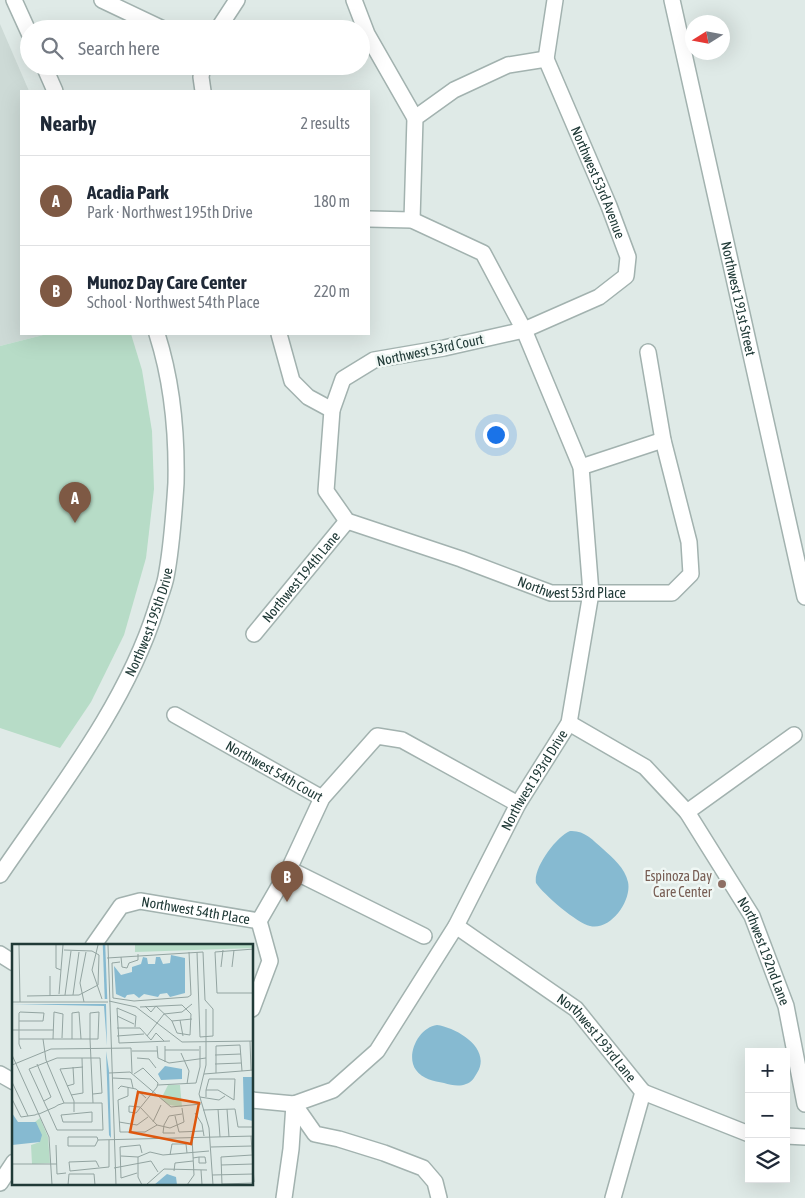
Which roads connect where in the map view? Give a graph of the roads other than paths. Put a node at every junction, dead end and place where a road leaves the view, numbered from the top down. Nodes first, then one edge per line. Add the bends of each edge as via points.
1 (14, 0) edge
2 (102, 0) edge
3 (237, 0) edge
4 (354, 0) edge
5 (555, 0) edge
6 (673, 0) edge
7 (23, 20) edge
8 (144, 20) edge
9 (224, 20) edge
10 (362, 20) edge
11 (370, 39) edge
12 (546, 59) junction
13 (48, 75) edge
14 (201, 75) edge
15 (55, 90) edge
16 (202, 90) edge
17 (415, 118) junction
18 (370, 219) edge
19 (412, 220) junction
20 (524, 330) junction
21 (157, 335) edge
22 (279, 335) edge
23 (648, 352) dead end
24 (332, 410) junction
25 (663, 440) junction
26 (581, 467) junction
27 (347, 521) junction
28 (591, 593) junction
29 (805, 597) edge
30 (254, 634) dead end
31 (175, 715) dead end
32 (569, 723) junction
33 (794, 735) dead end
34 (322, 798) junction
35 (518, 804) junction
36 (687, 812) junction
37 (289, 869) junction
38 (0, 875) edge
39 (259, 922) junction
40 (456, 926) junction
41 (424, 936) dead end
42 (93, 944) edge
43 (0, 954) edge
44 (12, 962) edge
45 (254, 1003) edge
46 (0, 1074) edge
47 (12, 1081) edge
48 (643, 1092) junction
49 (254, 1100) edge
50 (294, 1104) junction
51 (805, 1104) edge
52 (745, 1132) edge
53 (790, 1136) edge
54 (805, 1136) edge
55 (12, 1165) edge
56 (0, 1184) edge
57 (284, 1198) edge
58 (439, 1198) edge
59 (613, 1198) edge

1 - 7 street
2 - 8 street
3 - 9 street
4 - 10 street
5 - 12 street
6 - 29 street, Northwest 191st Street
11 - 17 street
12 - 17 street via 508,65 454,90
12 - 20 street, Northwest 53rd Avenue via 628,257 626,276 599,297
13 - 15 street
14 - 16 street
17 - 19 street
18 - 19 street
19 - 20 street via 484,253
20 - 24 street, Northwest 53rd Court via 374,360 343,379
20 - 26 street, Northwest 193rd Drive
21 - 38 street, Northwest 195th Drive via 170,392 176,455 174,520 166,578 150,629 124,687
22 - 24 street via 292,381 308,397
23 - 25 street, Northwest 53rd Place
24 - 27 street via 326,491
25 - 26 street
25 - 28 street, Northwest 53rd Place via 689,542 692,574 672,593
26 - 28 street, Northwest 193rd Drive
27 - 28 street, Northwest 53rd Place via 551,593
27 - 30 street, Northwest 194th Lane
28 - 32 street, Northwest 193rd Drive
31 - 34 street, Northwest 54th Court
32 - 35 street, Northwest 193rd Drive
32 - 36 street, Northwest 192nd Lane via 646,767
33 - 36 street
34 - 35 street, Northwest 54th Court via 377,736 402,740
34 - 37 street, Northwest 54th Place
35 - 40 street, Northwest 193rd Drive
36 - 51 street, Northwest 192nd Lane via 752,916 786,1006
37 - 39 street, Northwest 54th Place
37 - 41 street
39 - 42 street, Northwest 54th Place via 140,901 121,906
39 - 45 street via 270,961
40 - 48 street, Northwest 193rd Lane via 576,1009
40 - 50 street, Northwest 193rd Drive via 377,1051 333,1090
43 - 44 street
46 - 47 street
48 - 52 street
48 - 59 street, Northwest 193rd Lane
49 - 50 street
50 - 57 street
50 - 58 street via 315,1134 384,1153 423,1168 435,1182
53 - 54 street
55 - 56 street

